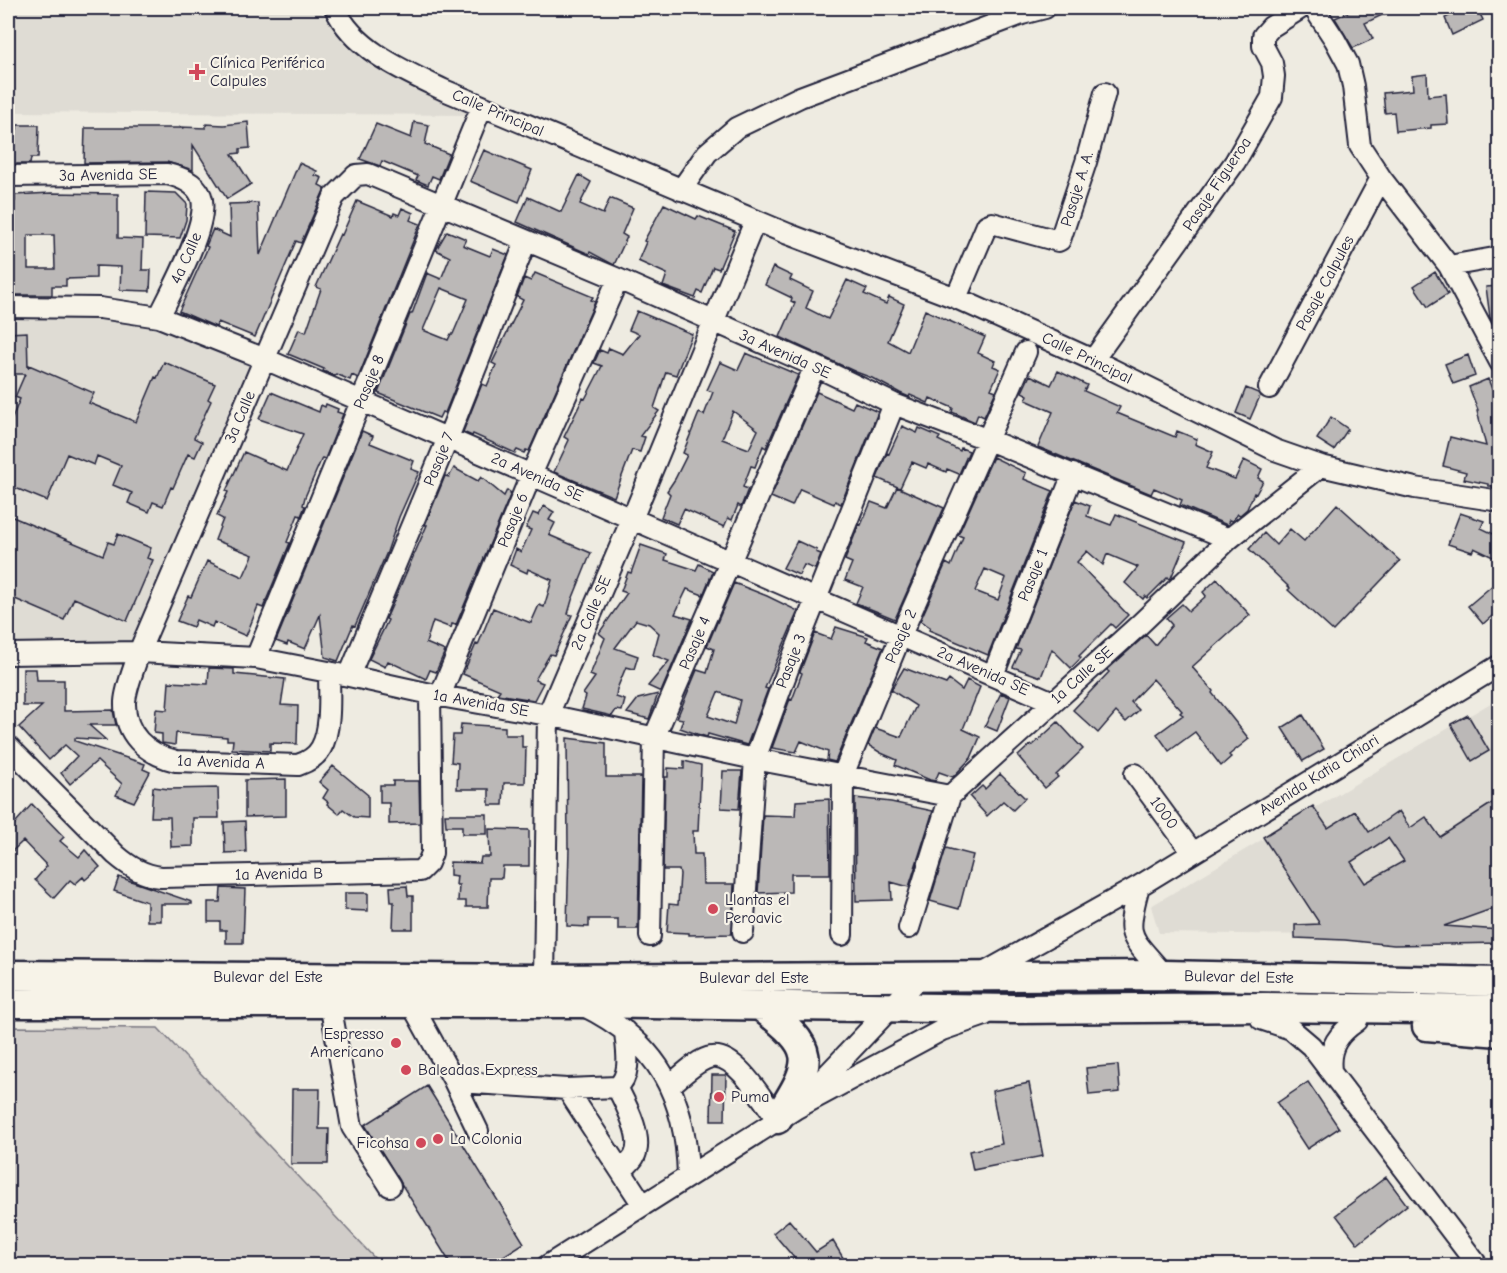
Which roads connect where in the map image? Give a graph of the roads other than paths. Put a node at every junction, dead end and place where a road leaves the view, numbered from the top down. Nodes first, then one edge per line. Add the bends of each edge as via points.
1 (334, 8) edge
2 (1044, 8) edge
3 (1301, 8) edge
4 (1314, 8) edge
5 (1105, 93) dead end
6 (482, 106) junction
7 (8, 176) edge
8 (1381, 178) junction
9 (344, 184) joint
10 (681, 190) junction
11 (201, 195) joint
12 (442, 204) junction
13 (755, 221) junction
14 (526, 241) junction
15 (1500, 257) edge
16 (1449, 266) junction
17 (618, 279) junction
18 (956, 298) junction
19 (8, 307) edge
20 (159, 317) junction
21 (713, 322) junction
22 (1492, 332) edge
23 (1026, 352) dead end
24 (265, 359) junction
25 (1093, 360) junction
26 (1500, 362) edge
27 (815, 366) junction
28 (1269, 388) dead end
29 (361, 401) junction
30 (894, 404) junction
31 (448, 438) junction
32 (987, 439) junction
33 (1321, 466) junction
34 (1072, 474) junction
35 (531, 475) junction
36 (1500, 501) edge
37 (632, 519) junction
38 (1229, 539) junction
39 (730, 561) junction
40 (816, 598) junction
41 (901, 635) junction
42 (139, 652) junction
43 (8, 654) edge
44 (256, 658) junction
45 (1500, 665) edge
46 (329, 672) junction
47 (993, 675) junction
48 (349, 676) junction
49 (435, 695) junction
50 (1053, 702) junction
51 (548, 715) junction
52 (654, 738) junction
53 (8, 746) edge
54 (754, 759) junction
55 (1135, 774) dead end
56 (843, 775) junction
57 (950, 796) junction
58 (1193, 853) junction
59 (1139, 886) junction
60 (909, 928) dead end
61 (743, 932) dead end
62 (842, 935) dead end
63 (650, 936) dead end
64 (8, 975) edge
65 (1164, 975) junction
66 (921, 976) junction
67 (977, 977) junction
68 (1493, 978) edge
69 (544, 979) junction
70 (757, 991) junction
71 (8, 1003) edge
72 (330, 1003) junction
73 (411, 1003) junction
74 (579, 1004) junction
75 (892, 1007) junction
76 (1220, 1008) junction
77 (1015, 1009) junction
78 (1490, 1010) edge
79 (1261, 1018) junction
80 (1358, 1021) junction
81 (625, 1031) junction
82 (1500, 1032) edge
83 (1331, 1070) junction
84 (453, 1079) junction
85 (669, 1086) junction
86 (617, 1087) junction
87 (567, 1089) junction
88 (786, 1114) junction
89 (478, 1131) dead end
90 (621, 1172) junction
91 (688, 1176) junction
92 (390, 1186) dead end
93 (643, 1205) junction
94 (548, 1266) edge
95 (1478, 1266) edge

1 - 6 street, Calle Principal via 340,20 377,54 404,71
2 - 10 street via 800,97 736,128 707,153
3 - 25 street, Pasaje Figueroa via 1263,36 1274,76 1272,97 1235,162
4 - 8 street via 1348,64 1360,146
5 - 18 street, Pasaje A. A. via 1060,240 987,225
6 - 10 street, Calle Principal
6 - 12 street, Pasaje 8
7 - 11 street, 3a Avenida SE via 167,174 181,177
8 - 16 street
8 - 28 street, Pasaje Calpules
9 - 12 street, 3a Avenida SE via 356,175 368,174
9 - 24 street, 3a Calle via 334,196
10 - 13 street, Calle Principal
11 - 20 street, 4a Calle via 199,231
12 - 14 street, 3a Avenida SE
12 - 29 street, Pasaje 8
13 - 18 street, Calle Principal
13 - 21 street, 2a Calle SE
14 - 17 street, 3a Avenida SE
14 - 31 street, Pasaje 7
15 - 16 street
16 - 22 street
17 - 21 street, 3a Avenida SE
17 - 35 street, Pasaje 6
18 - 25 street, Calle Principal
19 - 20 street, 2a Avenida SE via 100,308
20 - 24 street, 2a Avenida SE
21 - 27 street, 3a Avenida SE
21 - 37 street, 2a Calle SE
22 - 26 street
23 - 32 street, Pasaje 2
24 - 29 street, 2a Avenida SE
24 - 42 street, 3a Calle
25 - 33 street, Calle Principal via 1275,450
27 - 30 street, 3a Avenida SE
27 - 39 street, Pasaje 4
29 - 31 street, 2a Avenida SE
29 - 44 street, Pasaje 8
30 - 32 street, 3a Avenida SE
30 - 40 street, Pasaje 3
31 - 35 street, 2a Avenida SE
31 - 48 street, Pasaje 7
32 - 34 street, 3a Avenida SE
32 - 41 street, Pasaje 2
33 - 36 street, Calle Principal via 1415,488
33 - 38 street, 1a Calle SE
34 - 38 street, 3a Avenida SE
34 - 47 street, Pasaje 1
35 - 37 street, 2a Avenida SE
35 - 49 street, Pasaje 6
37 - 39 street, 2a Avenida SE
37 - 51 street, 2a Calle SE
38 - 50 street, 1a Calle SE
39 - 40 street, 2a Avenida SE
39 - 52 street, Pasaje 4
40 - 41 street, 2a Avenida SE
40 - 54 street, Pasaje 3
41 - 47 street, 2a Avenida SE
41 - 56 street, Pasaje 2
42 - 43 street, 1a Avenida SE
42 - 44 street, 1a Avenida SE
42 - 46 street, 1a Avenida A via 125,701 127,725 145,747 176,761 298,765 306,762 321,749 325,738
44 - 46 street, 1a Avenida SE
45 - 58 street, Avenida Katia Chiari
46 - 48 street, 1a Avenida SE
47 - 50 street, 2a Avenida SE
48 - 49 street, 1a Avenida SE
49 - 51 street, 1a Avenida SE
49 - 53 street, 1a Avenida B via 432,853 420,871 150,876 116,855
50 - 57 street, 1a Calle SE
51 - 52 street, 1a Avenida SE
51 - 69 street, 2a Calle SE
52 - 54 street, 1a Avenida SE
52 - 63 street, Pasaje 4
54 - 56 street, 1a Avenida SE
54 - 61 street, Pasaje 3
55 - 58 street, 1000
56 - 57 street, 1a Avenida SE
56 - 62 street, Pasaje 2
57 - 60 street
58 - 59 street, Avenida Katia Chiari
59 - 65 street via 1130,926 1135,943
59 - 67 street, Avenida Katia Chiari
64 - 69 highway, Bulevar del Este
65 - 67 highway, Bulevar del Este
65 - 68 highway, Bulevar del Este
66 - 67 highway, Bulevar del Este
66 - 70 highway, Bulevar del Este
66 - 75 street
69 - 70 highway, Bulevar del Este
70 - 74 highway, Bulevar del Este
70 - 75 highway, Bulevar del Este
70 - 88 highway via 798,1038 805,1054 805,1069
71 - 72 highway, Bulevar del Este
72 - 73 highway, Bulevar del Este
72 - 92 street via 352,1127
73 - 74 highway, Bulevar del Este
73 - 84 street
74 - 81 street
75 - 77 highway, Bulevar del Este
75 - 88 street
76 - 77 highway, Bulevar del Este
76 - 78 highway, Bulevar del Este
76 - 79 highway
77 - 88 street via 976,1017 942,1030
79 - 80 highway
79 - 83 street via 1296,1032
80 - 82 highway
80 - 83 street via 1333,1046
81 - 85 street via 653,1059
81 - 86 street via 627,1074
83 - 95 street
84 - 87 street
84 - 89 street
85 - 88 street via 703,1060 722,1057
85 - 91 street via 683,1125
86 - 87 street
86 - 90 street via 631,1114 637,1146 635,1156
87 - 90 street
88 - 91 street
90 - 93 street
91 - 93 street
93 - 94 street

